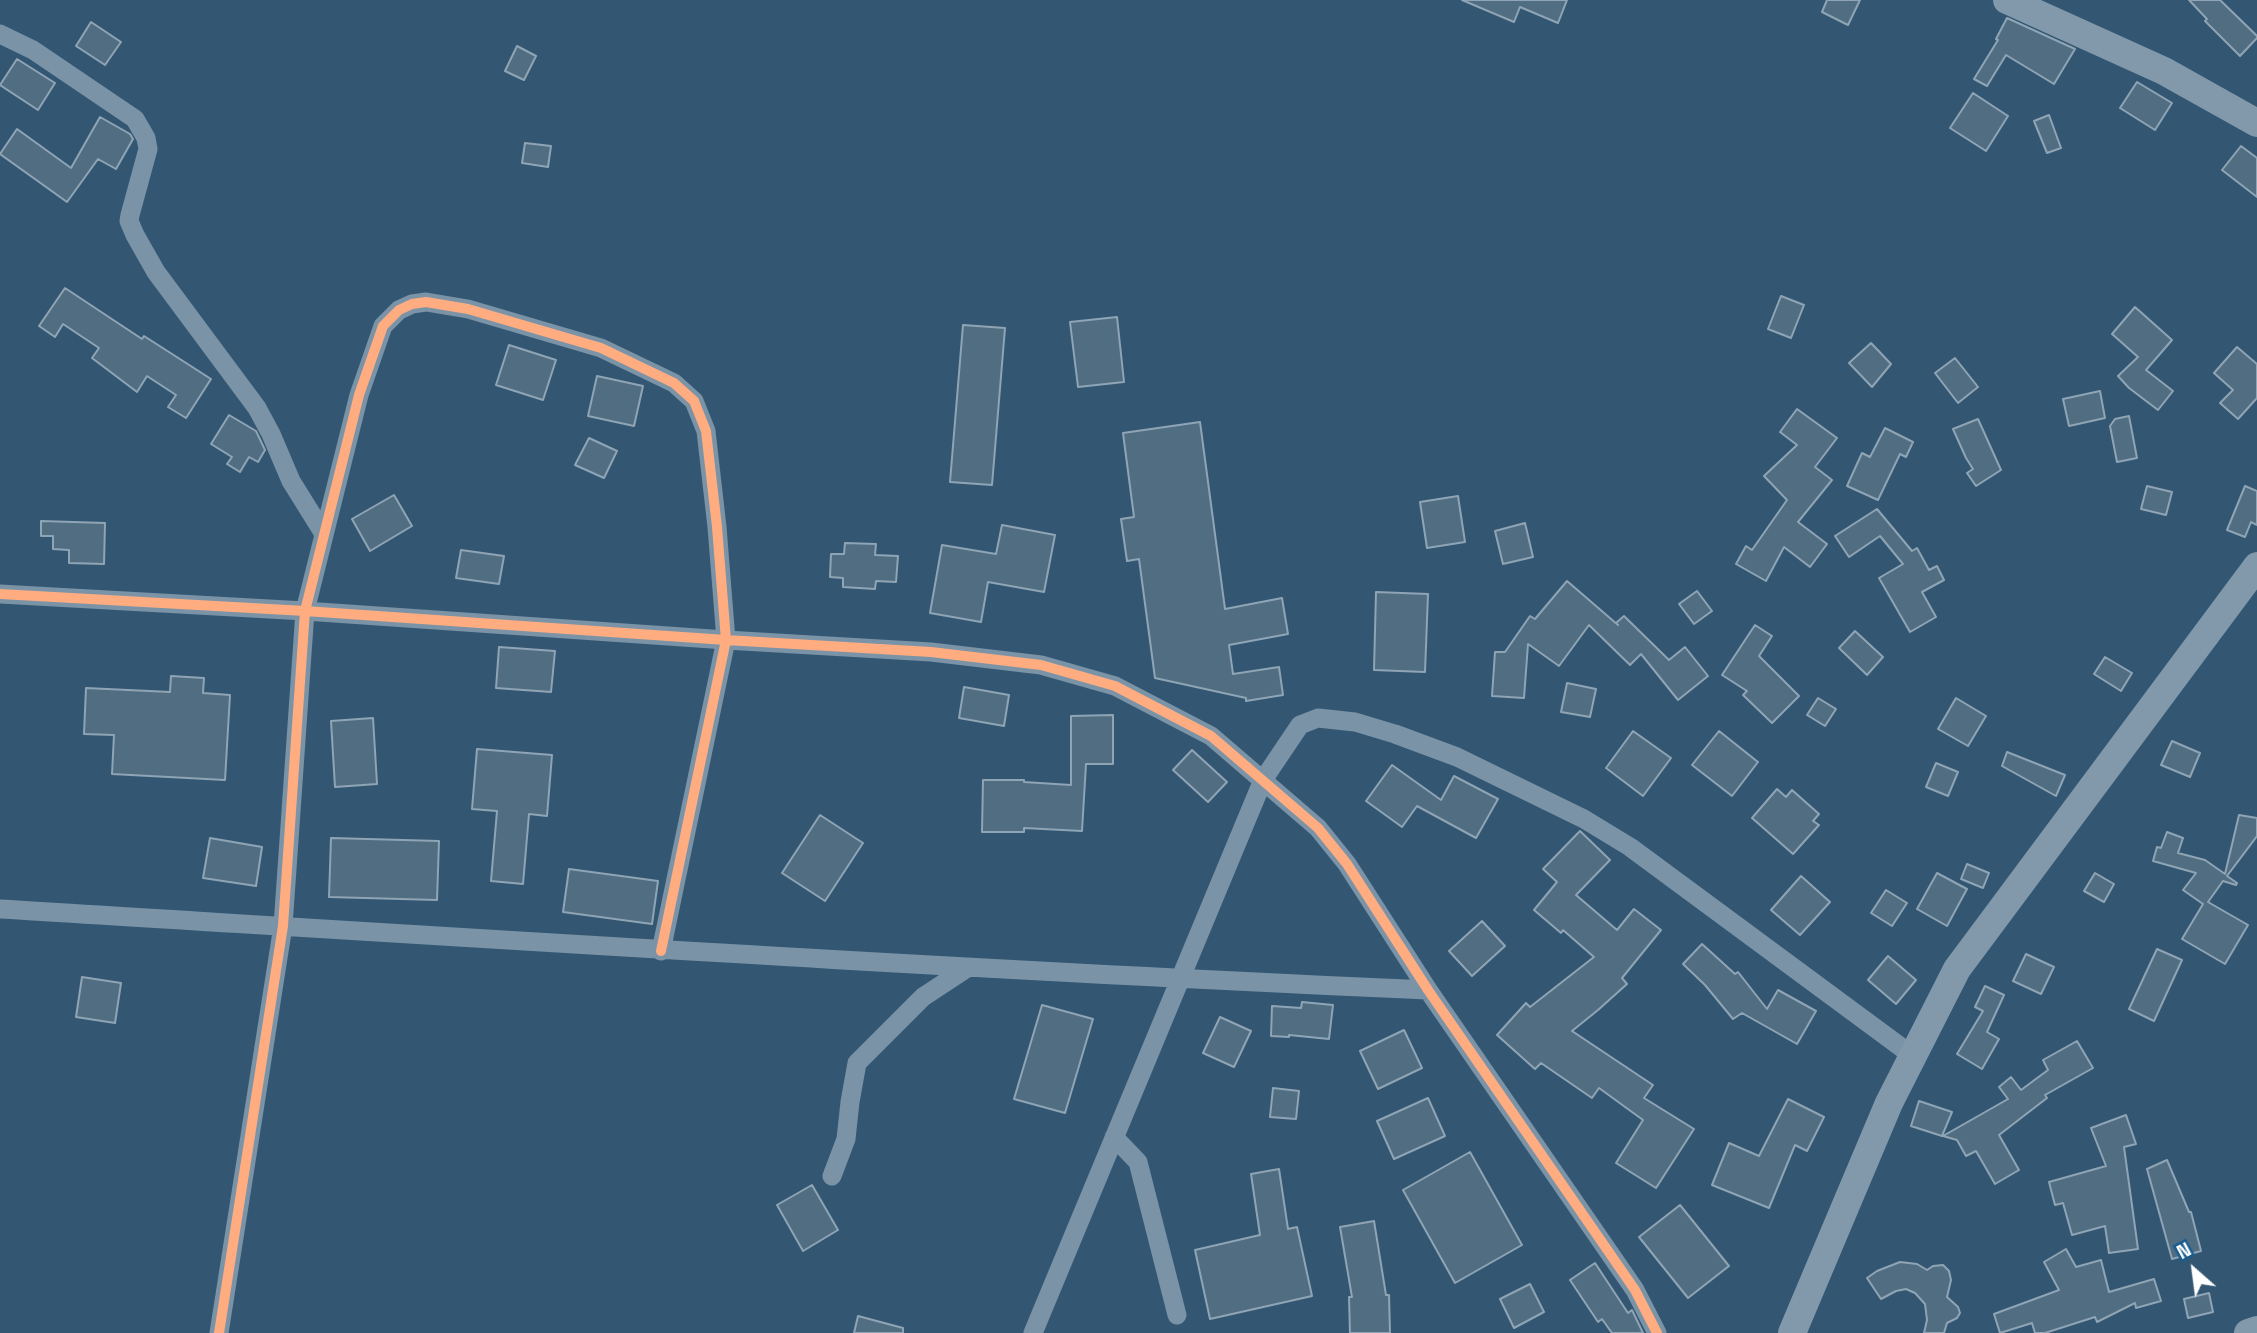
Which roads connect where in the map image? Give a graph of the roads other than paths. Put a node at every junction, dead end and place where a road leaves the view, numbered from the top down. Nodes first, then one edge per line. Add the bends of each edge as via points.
1 (2007, 0) edge
2 (0, 34) edge
3 (2257, 123) edge
4 (324, 534) junction
5 (2257, 566) edge
6 (0, 594) edge
7 (305, 611) junction
8 (726, 640) junction
9 (1263, 780) junction
10 (0, 909) edge
11 (283, 926) junction
12 (661, 951) junction
13 (967, 968) junction
14 (1179, 979) junction
15 (1428, 990) junction
16 (1913, 1056) junction
17 (1114, 1137) junction
18 (832, 1176) dead end
19 (1177, 1315) dead end
20 (2257, 1330) edge
21 (219, 1333) edge
22 (1033, 1333) edge
23 (1657, 1333) edge
24 (1792, 1333) edge
25 (2248, 1333) edge

1 - 3 street via 2164,71
2 - 4 street via 33,50 128,113 140,126 148,149 130,215 135,235 156,272 257,408 291,481
4 - 7 street
4 - 8 street via 359,395 383,326 412,304 468,309 601,348 674,383 694,401 706,430
5 - 16 street via 1957,969
6 - 7 street
7 - 8 street
7 - 11 street
8 - 9 street via 931,652 1041,665 1115,686 1211,736
8 - 12 street
9 - 14 street
9 - 15 street via 1318,828 1347,864
9 - 16 street via 1300,725 1318,718 1355,722 1457,757 1584,819 1630,847
10 - 11 street
11 - 12 street
11 - 21 street
12 - 13 street
13 - 14 street
13 - 18 street via 923,997 857,1063 846,1139
14 - 15 street
14 - 17 street
15 - 23 street via 1635,1290
16 - 24 street
17 - 19 street via 1138,1162
17 - 22 street
20 - 25 street

